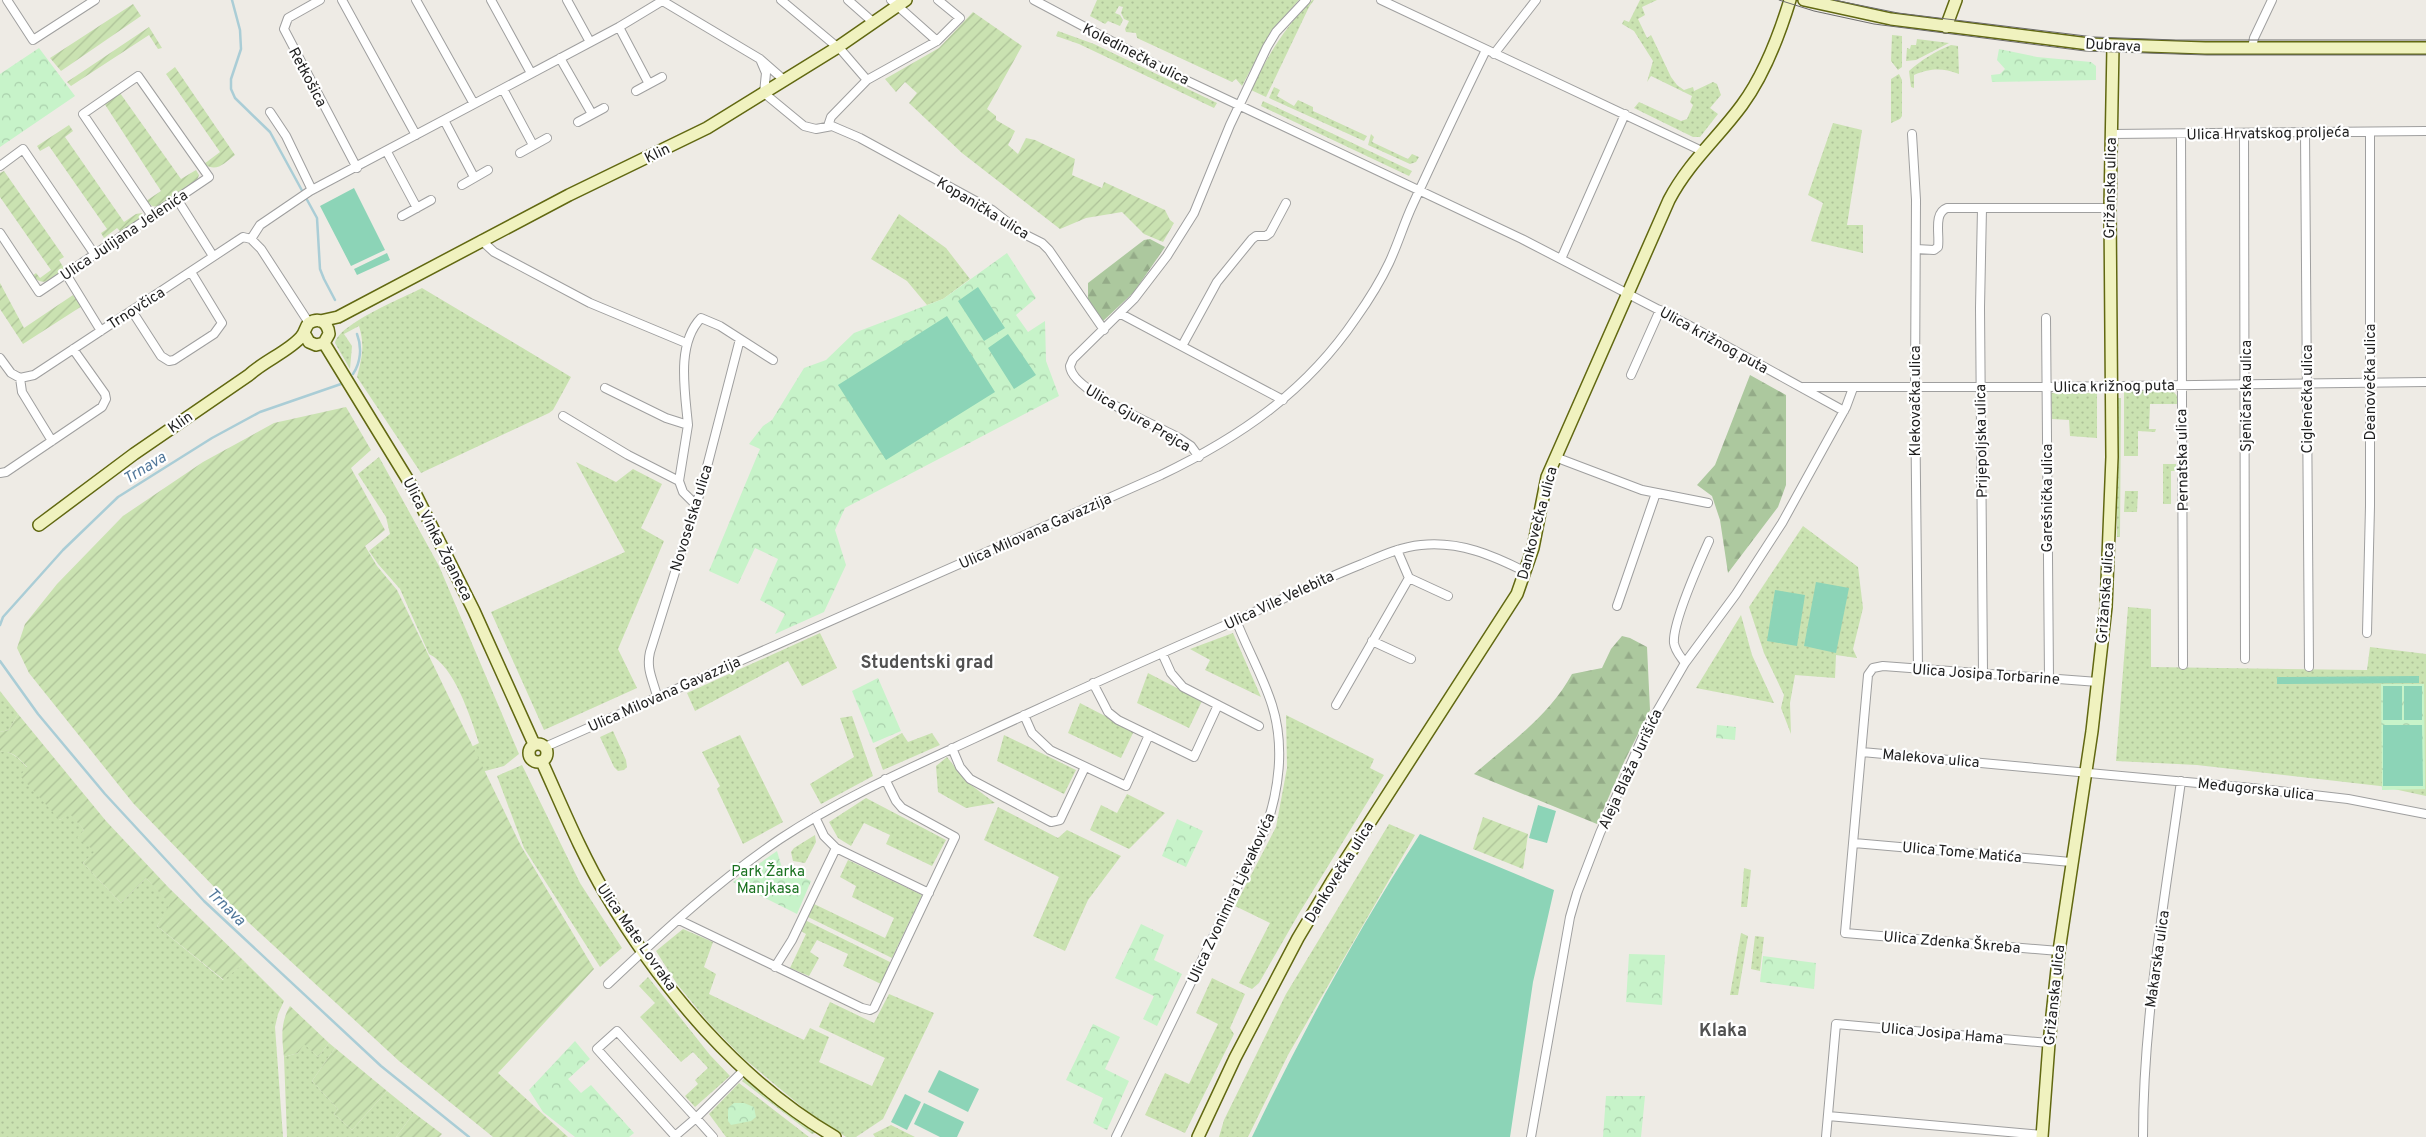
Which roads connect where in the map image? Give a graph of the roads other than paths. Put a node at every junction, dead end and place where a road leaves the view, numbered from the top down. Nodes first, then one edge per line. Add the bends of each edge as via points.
1 (7, 0) edge
2 (95, 0) edge
3 (320, 0) edge
4 (342, 0) edge
5 (416, 0) edge
6 (491, 0) edge
7 (567, 0) edge
8 (661, 0) edge
9 (781, 0) edge
10 (848, 0) edge
11 (938, 0) edge
12 (1034, 0) edge
13 (1306, 0) edge
14 (1381, 0) edge
15 (1536, 0) edge
16 (1790, 0) edge
17 (1804, 0) edge
18 (1956, 0) edge
19 (2272, 0) edge
20 (898, 2) edge
21 (874, 23) junction
22 (619, 27) junction
23 (1946, 27) junction
24 (937, 41) junction
25 (590, 42) junction
26 (2113, 46) junction
27 (838, 48) junction
28 (2252, 48) junction
29 (2426, 48) edge
30 (1486, 50) junction
31 (1494, 54) junction
32 (560, 58) junction
33 (760, 59) junction
34 (531, 73) junction
35 (662, 77) dead end
36 (784, 80) junction
37 (867, 80) junction
38 (649, 84) junction
39 (503, 89) junction
40 (636, 91) dead end
41 (764, 93) junction
42 (474, 104) junction
43 (1238, 106) junction
44 (604, 108) dead end
45 (270, 112) dead end
46 (592, 114) junction
47 (1625, 114) junction
48 (444, 120) junction
49 (578, 122) dead end
50 (828, 126) junction
51 (2426, 131) edge
52 (2305, 132) junction
53 (2370, 132) junction
54 (2244, 133) junction
55 (1912, 134) dead end
56 (2111, 134) junction
57 (2181, 134) junction
58 (416, 135) junction
59 (547, 138) dead end
60 (533, 145) junction
61 (1702, 151) junction
62 (387, 152) junction
63 (520, 153) dead end
64 (0, 166) edge
65 (357, 168) junction
66 (488, 170) dead end
67 (474, 177) junction
68 (462, 184) dead end
69 (1420, 190) junction
70 (311, 191) junction
71 (177, 199) junction
72 (430, 200) dead end
73 (1286, 203) dead end
74 (417, 208) junction
75 (1982, 208) junction
76 (2110, 208) junction
77 (152, 216) junction
78 (402, 216) dead end
79 (0, 233) edge
80 (251, 239) junction
81 (481, 240) junction
82 (1916, 249) junction
83 (95, 255) junction
84 (213, 256) junction
85 (1561, 259) junction
86 (191, 272) junction
87 (66, 274) junction
88 (397, 287) junction
89 (1627, 293) junction
90 (1660, 310) junction
91 (132, 311) junction
92 (1121, 314) junction
93 (2046, 318) dead end
94 (311, 326) junction
95 (1104, 330) junction
96 (101, 331) junction
97 (740, 339) junction
98 (322, 340) junction
99 (686, 343) junction
100 (1182, 346) junction
101 (73, 349) junction
102 (0, 358) edge
103 (773, 360) dead end
104 (249, 375) junction
105 (1630, 375) dead end
106 (20, 378) junction
107 (2426, 382) edge
108 (2307, 383) junction
109 (2369, 383) junction
110 (2181, 384) junction
111 (2246, 384) junction
112 (2111, 385) junction
113 (1981, 386) junction
114 (1801, 387) junction
115 (605, 388) dead end
116 (1853, 388) junction
117 (1915, 388) junction
118 (2046, 388) junction
119 (1283, 400) junction
120 (1844, 411) junction
121 (563, 416) dead end
122 (688, 425) junction
123 (52, 441) junction
124 (1199, 457) junction
125 (1555, 457) junction
126 (0, 473) edge
127 (679, 481) junction
128 (1656, 493) junction
129 (1708, 504) dead end
130 (696, 505) junction
131 (40, 525) dead end
132 (1710, 541) dead end
133 (1397, 550) junction
134 (1526, 572) junction
135 (1409, 578) junction
136 (1448, 596) dead end
137 (1616, 606) dead end
138 (1236, 620) junction
139 (2367, 633) dead end
140 (1372, 641) junction
141 (1162, 653) junction
142 (1411, 659) dead end
143 (2245, 659) dead end
144 (1685, 663) junction
145 (2183, 665) dead end
146 (2308, 667) dead end
147 (1873, 668) joint
148 (1918, 669) junction
149 (1984, 674) junction
150 (2049, 678) junction
151 (2098, 682) junction
152 (1093, 683) junction
153 (657, 696) junction
154 (1218, 705) junction
155 (1336, 705) dead end
156 (1024, 715) junction
157 (1259, 726) dead end
158 (1149, 735) junction
159 (539, 746) junction
160 (952, 748) junction
161 (1862, 752) junction
162 (542, 762) junction
163 (1085, 767) junction
164 (2085, 773) junction
165 (885, 779) junction
166 (2182, 781) junction
167 (2426, 814) edge
168 (815, 817) junction
169 (1854, 843) junction
170 (836, 848) junction
171 (2071, 862) junction
172 (929, 893) junction
173 (679, 920) junction
174 (2059, 951) junction
175 (643, 952) junction
176 (774, 967) junction
177 (608, 984) dead end
178 (2049, 1043) junction
179 (745, 1069) junction
180 (1828, 1116) junction
181 (696, 1118) junction
182 (831, 1136) edge
183 (2042, 1136) edge
184 (713, 1137) edge
185 (1116, 1137) edge
186 (1198, 1137) edge
187 (1531, 1137) edge
188 (1826, 1137) edge
189 (2143, 1137) edge

1 - 2 street via 33,40
3 - 65 street, Retkošica via 288,18 284,29
4 - 58 street
5 - 42 street
6 - 34 street
7 - 25 street
8 - 22 street
8 - 33 street
9 - 27 street
10 - 21 street
11 - 24 street via 960,18
12 - 43 street, Koledinečka ulica via 1132,54
13 - 43 street via 1272,39
14 - 30 street
15 - 31 street
16 - 61 street, Dankovečka ulica via 1773,46 1751,90
17 - 23 street, Dubrava via 1877,17
18 - 23 street
19 - 28 street
20 - 21 street, Klin
20 - 24 street
21 - 27 street, Klin
22 - 25 street
22 - 38 street
23 - 26 street, Dubrava
24 - 37 street
25 - 32 street
26 - 28 street, Dubrava
26 - 56 street, Grižanska ulica
27 - 36 street, Klin
27 - 37 street
28 - 29 street, Dubrava
30 - 31 street
30 - 69 street
31 - 47 street
32 - 34 street
32 - 46 street
33 - 36 street
33 - 41 street via 766,73
34 - 39 street
35 - 38 street
36 - 41 street, Klin
37 - 50 street via 831,117
38 - 40 street
39 - 42 street
39 - 60 street
41 - 50 street, Kopanička ulica via 804,126 816,129
41 - 81 street, Klin via 707,128
42 - 48 street
43 - 69 street, Koledinečka ulica
43 - 92 street, Ulica Gjure Prejca via 1194,213 1157,270
44 - 46 street
45 - 70 street via 286,136
46 - 49 street
47 - 61 street
47 - 85 street
48 - 58 street
48 - 67 street
50 - 95 street, Kopanička ulica via 838,127 860,138 992,210 1020,232 1042,243
51 - 53 street, Ulica Hrvatskog proljeća
52 - 53 street, Ulica Hrvatskog proljeća
52 - 54 street, Ulica Hrvatskog proljeća
52 - 108 street, Ciglenečka ulica
53 - 109 street, Deanovečka ulica
54 - 57 street, Ulica Hrvatskog proljeća
54 - 111 street, Sjeničarska ulica
55 - 82 street, Klekovačka ulica
56 - 57 street, Ulica Hrvatskog proljeća
56 - 76 street, Grižanska ulica
57 - 110 street, Pernatska ulica
58 - 62 street
59 - 60 street
60 - 63 street
61 - 89 street, Dankovečka ulica via 1682,176 1669,200
62 - 65 street
62 - 74 street
64 - 83 street via 23,149
65 - 70 street
66 - 67 street
67 - 68 street
69 - 85 street, Koledinečka ulica
69 - 119 street, Ulica Milovana Gavazzija via 1388,266 1364,306 1332,348
70 - 80 street via 260,225
71 - 77 street, Ulica Julijana Jelenića
71 - 77 street, Ulica Julijana Jelenića via 209,177 138,76 83,114
71 - 84 street
72 - 74 street
73 - 100 street via 1270,233 1252,239 1217,282
74 - 78 street
75 - 76 street
75 - 82 street via 1944,209 1939,216 1938,247 1934,250
75 - 113 street, Prijepoljska ulica
76 - 112 street, Grižanska ulica
77 - 83 street, Ulica Julijana Jelenića
79 - 87 street, Ulica Julijana Jelenića via 40,292
80 - 84 street, Trnovčica via 240,238
80 - 94 street via 261,249
81 - 88 street, Klin
81 - 99 street via 494,252 590,303
82 - 117 street, Klekovačka ulica
83 - 87 street, Ulica Julijana Jelenića
84 - 86 street, Trnovčica
85 - 89 street, Koledinečka ulica
86 - 91 street, Trnovčica
86 - 91 street via 222,323 214,334 169,361 161,356
87 - 96 street
88 - 94 street, Klin via 334,319
88 - 98 street, Klin
89 - 90 street, Ulica križnog puta
89 - 125 street, Dankovečka ulica
90 - 105 street
90 - 114 street, Ulica križnog puta
91 - 96 street, Trnovčica
92 - 95 street, Ulica Gjure Prejca
92 - 100 street
93 - 118 street, Garešnička ulica
94 - 98 street via 306,340
94 - 98 street via 326,324
94 - 104 street, Klin via 295,342
95 - 124 street, Ulica Gjure Prejca via 1071,362 1074,379 1104,400 1179,438
96 - 101 street, Trnovčica
97 - 99 street via 707,318 701,318
97 - 103 street
97 - 130 street, Novoselska ulica
98 - 104 street, Klin via 296,349
98 - 159 street, Ulica Vinka Žganeca via 411,485
99 - 122 street
100 - 119 street
101 - 106 street, Trnovčica via 34,375
101 - 123 street via 106,399 102,407
102 - 106 street via 11,373
104 - 131 street, Klin via 119,464
106 - 123 street via 22,392
107 - 109 street, Ulica križnog puta
108 - 109 street, Ulica križnog puta
108 - 111 street, Ulica križnog puta
108 - 146 street, Ciglenečka ulica
109 - 139 street, Deanovečka ulica
110 - 111 street, Ulica križnog puta
110 - 112 street, Ulica križnog puta
110 - 145 street, Pernatska ulica
111 - 143 street, Sjeničarska ulica
112 - 118 street, Ulica križnog puta
112 - 151 street, Grižanska ulica via 2110,526
113 - 117 street, Ulica križnog puta
113 - 118 street, Ulica križnog puta
113 - 149 street, Prijepoljska ulica
114 - 116 street, Ulica križnog puta
114 - 120 street, Ulica križnog puta
115 - 122 street via 666,418
116 - 117 street, Ulica križnog puta
116 - 120 street, Aleja Blaža Jurišića
117 - 148 street, Klekovačka ulica
118 - 150 street, Garešnička ulica
119 - 124 street, Ulica Milovana Gavazzija via 1242,432
120 - 144 street, Aleja Blaža Jurišića via 1782,523 1736,594
121 - 127 street
122 - 127 street
123 - 126 street
124 - 153 street, Ulica Milovana Gavazzija
125 - 128 street via 1617,482
125 - 134 street, Dankovečka ulica via 1543,489
127 - 130 street via 683,492
128 - 129 street
128 - 137 street
130 - 153 street, Novoselska ulica via 648,663
132 - 144 street via 1696,570 1675,632 1674,644
133 - 134 street, Ulica Vile Velebita via 1420,545 1459,546 1488,553
133 - 135 street
133 - 138 street, Ulica Vile Velebita via 1309,585
134 - 186 street, Dankovečka ulica via 1515,598 1298,938 1238,1051
135 - 136 street
135 - 140 street
138 - 141 street, Ulica Vile Velebita
138 - 185 street, Ulica Zvonimira Ljevakovića via 1272,704 1277,724 1278,772 1272,808 1265,830
140 - 142 street
140 - 155 street
141 - 152 street, Ulica Vile Velebita
141 - 154 street via 1177,682
144 - 187 street, Aleja Blaža Jurišića via 1645,732 1576,893
147 - 148 street, Ulica Josipa Torbarine
147 - 161 street, Malekova ulica via 1868,675
148 - 149 street, Ulica Josipa Torbarine
149 - 150 street, Ulica Josipa Torbarine
150 - 151 street, Ulica Josipa Torbarine
151 - 164 street, Grižanska ulica
152 - 156 street, Ulica Vile Velebita
152 - 158 street via 1108,712
153 - 159 street, Ulica Milovana Gavazzija
154 - 157 street
154 - 158 street via 1194,757
156 - 160 street, Ulica Vile Velebita
156 - 163 street via 1040,742
158 - 163 street via 1126,786
159 - 162 street via 547,755
159 - 162 street, Ulica Vinka Žganeca via 529,750 529,757 534,762
160 - 163 street via 960,767 970,779 1051,822 1060,820
160 - 165 street, Ulica Vile Velebita
161 - 164 street, Malekova ulica
161 - 169 street
162 - 175 street, Ulica Mate Lovraka via 594,874
164 - 166 street, Međugorska ulica
164 - 171 street, Grižanska ulica
165 - 168 street, Ulica Vile Velebita
165 - 172 street via 902,808 956,837
166 - 167 street, Međugorska ulica via 2348,799
166 - 189 street, Makarska ulica via 2149,1016
168 - 170 street via 824,836
168 - 173 street, Ulica Vile Velebita via 745,864
169 - 171 street, Ulica Tome Matića
169 - 174 street, Ulica Zdenka Škreba via 1845,933
170 - 172 street
170 - 176 street via 792,940
171 - 174 street, Grižanska ulica
172 - 176 street via 876,1005 870,1010
173 - 175 street, Ulica Vile Velebita
173 - 176 street
174 - 178 street, Grižanska ulica
175 - 177 street, Ulica Vile Velebita
175 - 179 street, Ulica Mate Lovraka via 686,1007
178 - 180 street, Ulica Josipa Hama via 1836,1024
178 - 183 street, Grižanska ulica
179 - 181 street
179 - 182 street, Ulica Mate Lovraka
180 - 183 street
180 - 188 street
181 - 181 street via 617,1031 597,1049 676,1136
181 - 184 street

